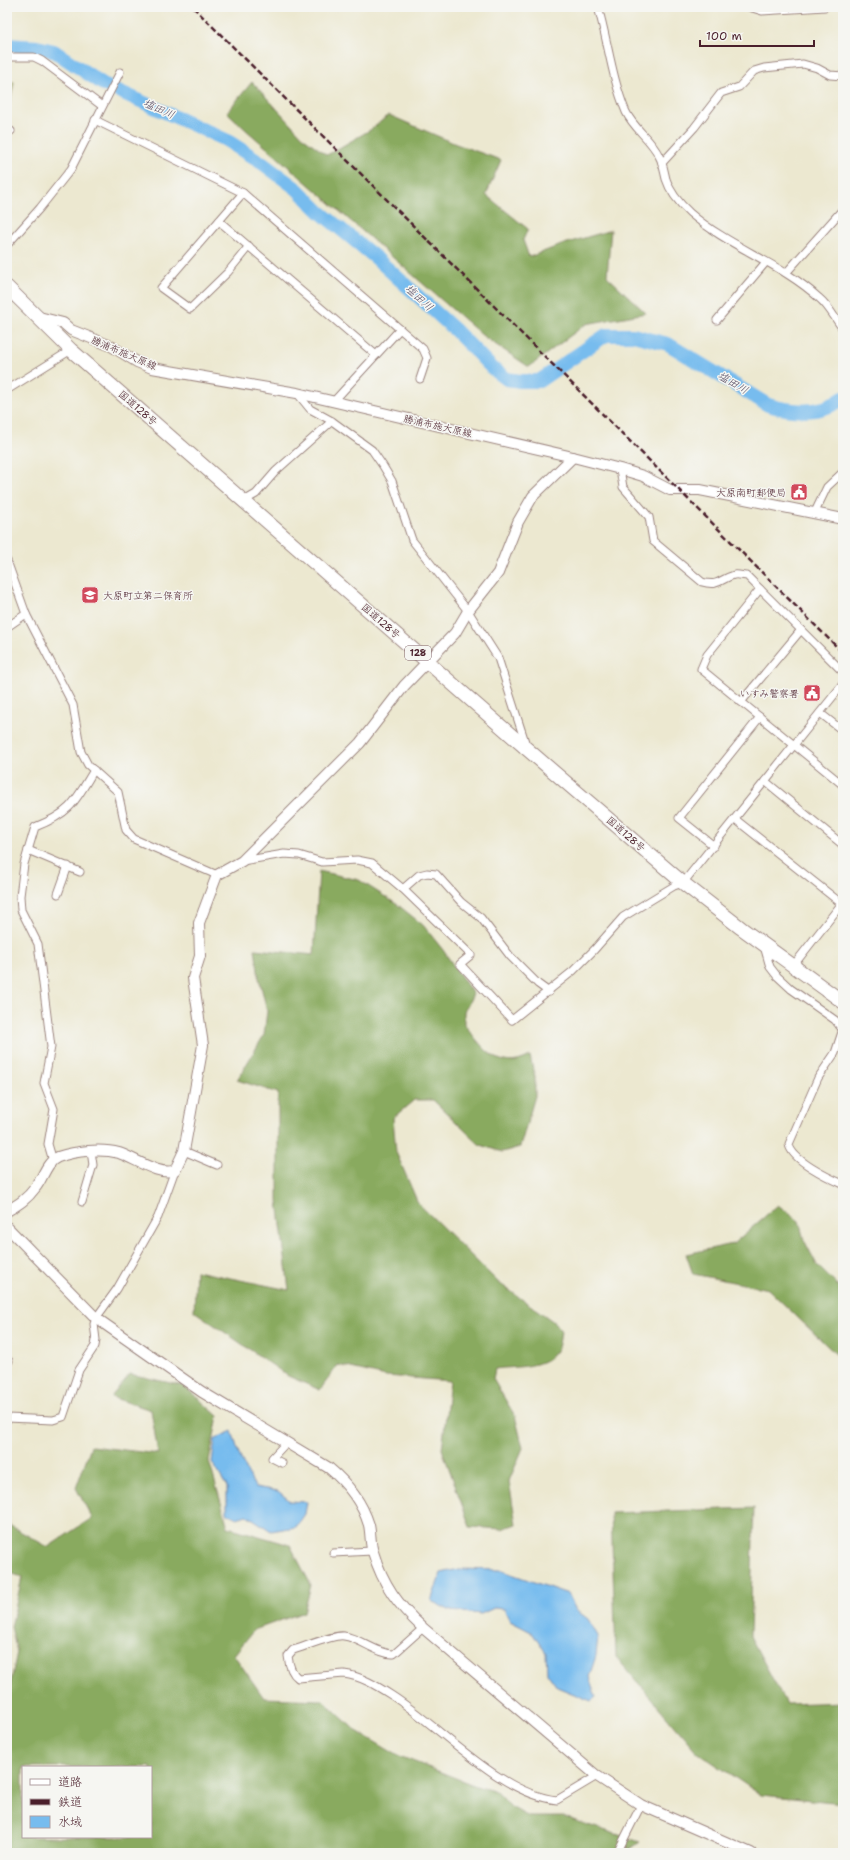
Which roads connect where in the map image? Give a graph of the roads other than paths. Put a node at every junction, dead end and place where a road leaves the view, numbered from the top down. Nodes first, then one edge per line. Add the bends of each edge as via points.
1 (598, 7) edge
2 (749, 7) edge
3 (826, 7) edge
4 (7, 57) edge
5 (120, 72) dead end
6 (843, 76) edge
7 (102, 106) junction
8 (95, 120) junction
9 (662, 163) junction
10 (243, 193) junction
11 (843, 209) edge
12 (219, 221) junction
13 (7, 245) edge
14 (248, 246) junction
15 (766, 262) junction
16 (786, 272) junction
17 (7, 287) edge
18 (39, 317) junction
19 (717, 320) dead end
20 (400, 328) junction
21 (843, 329) edge
22 (71, 350) junction
23 (376, 355) junction
24 (420, 379) dead end
25 (7, 390) edge
26 (297, 393) junction
27 (334, 401) junction
28 (332, 421) junction
29 (573, 457) junction
30 (620, 469) junction
31 (843, 472) edge
32 (244, 501) junction
33 (815, 512) junction
34 (843, 519) edge
35 (7, 561) edge
36 (760, 589) junction
37 (468, 611) junction
38 (26, 614) junction
39 (7, 627) edge
40 (801, 630) junction
41 (428, 663) junction
42 (843, 672) edge
43 (843, 684) edge
44 (741, 702) junction
45 (820, 713) junction
46 (760, 717) junction
47 (843, 731) edge
48 (794, 745) junction
49 (527, 749) junction
50 (94, 770) junction
51 (765, 781) junction
52 (843, 785) edge
53 (735, 819) junction
54 (843, 844) edge
55 (714, 846) junction
56 (28, 850) junction
57 (242, 861) junction
58 (68, 866) junction
59 (80, 872) dead end
60 (217, 875) junction
61 (684, 883) junction
62 (404, 889) junction
63 (58, 894) dead end
64 (842, 903) edge
65 (764, 945) junction
66 (793, 966) junction
67 (548, 992) junction
68 (843, 1002) edge
69 (842, 1029) edge
70 (91, 1151) junction
71 (184, 1151) junction
72 (53, 1161) junction
73 (217, 1166) dead end
74 (175, 1170) junction
75 (843, 1184) edge
76 (82, 1202) dead end
77 (7, 1211) edge
78 (7, 1227) edge
79 (96, 1318) junction
80 (7, 1418) edge
81 (286, 1443) junction
82 (282, 1462) dead end
83 (372, 1551) junction
84 (333, 1553) dead end
85 (423, 1628) junction
86 (597, 1776) junction
87 (641, 1805) junction
88 (617, 1853) edge
89 (751, 1853) edge

1 - 9 street via 626,113
2 - 3 street via 762,11
4 - 7 street via 34,57 42,61
5 - 7 street
6 - 9 street via 830,75 803,64 754,71 739,87 721,93
7 - 8 street
8 - 10 street
8 - 13 street via 71,169
9 - 15 street via 676,197 690,213
10 - 12 street
10 - 20 street
11 - 16 street
12 - 14 street
12 - 14 street via 161,288 190,309 228,272
14 - 23 street
15 - 16 street
15 - 19 street
16 - 21 street via 821,300
17 - 18 highway, 国道128号 / 128
18 - 22 highway, 国道128号 / 128
18 - 26 street, 勝浦布施大原線 via 63,323 71,330 111,346 152,368
20 - 23 street
20 - 24 street via 423,349 427,358
22 - 25 street
22 - 32 highway, 国道128号 / 128
23 - 27 street
26 - 27 street, 勝浦布施大原線
26 - 28 street via 310,409
27 - 29 street, 勝浦布施大原線
28 - 32 street via 276,471 256,494
28 - 37 street via 372,450 392,481 412,540
29 - 30 street, 勝浦布施大原線
29 - 37 street via 533,496 518,522 498,573
30 - 33 street, 勝浦布施大原線 via 650,479 670,490 700,490
30 - 36 street via 623,487 649,517 653,541 702,582 717,584 736,574 747,576
31 - 33 street via 827,487
32 - 41 highway, 国道128号 / 128
33 - 34 street, 勝浦布施大原線
35 - 38 street
36 - 40 street
36 - 44 street via 707,656 700,669
37 - 41 street via 455,634
37 - 49 street via 498,658
38 - 39 street
38 - 50 street via 73,705 81,752
40 - 42 street
40 - 44 street
41 - 49 highway, 国道128号 / 128
41 - 57 street via 404,686 360,743
43 - 45 street
44 - 46 street
45 - 47 street
45 - 48 street
46 - 48 street
46 - 55 street via 679,818
48 - 51 street
48 - 52 street
49 - 61 highway, 国道128号 / 128
50 - 56 street via 75,803 64,814 35,827
50 - 60 street via 118,792 126,830 134,839
51 - 53 street
51 - 54 street
53 - 55 street
53 - 64 street
55 - 61 street
56 - 58 street
56 - 72 street via 20,896 21,910 38,944 51,1047 44,1083 54,1109 48,1144
57 - 60 street
57 - 62 street via 284,854 299,855 322,862 357,860 372,863
58 - 59 street
58 - 63 street
60 - 71 street via 200,923 200,956 193,978 203,1045
61 - 65 highway, 国道128号 / 128
61 - 67 street via 674,886 623,917 589,955
62 - 67 street via 419,875 427,872 436,874 461,902 481,918 510,956
62 - 67 street via 471,955 460,964 512,1020
64 - 66 street
65 - 66 highway, 国道128号 / 128
65 - 69 street via 770,967 777,976 791,989 836,1020
66 - 68 highway, 国道128号 / 128
69 - 75 street via 835,1053 818,1078 789,1144 797,1157
70 - 72 street via 75,1152
70 - 74 street via 118,1153 165,1172
70 - 76 street via 93,1165
71 - 73 street
71 - 74 street
72 - 77 street via 28,1197
74 - 79 street via 158,1217 117,1289
78 - 79 street
79 - 80 street via 95,1346 79,1370 64,1417 53,1420
79 - 81 street via 177,1375
81 - 82 street via 272,1458
81 - 83 street via 329,1468 344,1480 369,1525
83 - 84 street
83 - 85 street via 385,1583 396,1601
85 - 86 street
85 - 86 street via 394,1654 342,1635 293,1650 288,1656 289,1664 293,1674 298,1678 344,1674 376,1685 412,1708 497,1777 535,1795 557,1800
86 - 87 street
87 - 88 street
87 - 89 street

